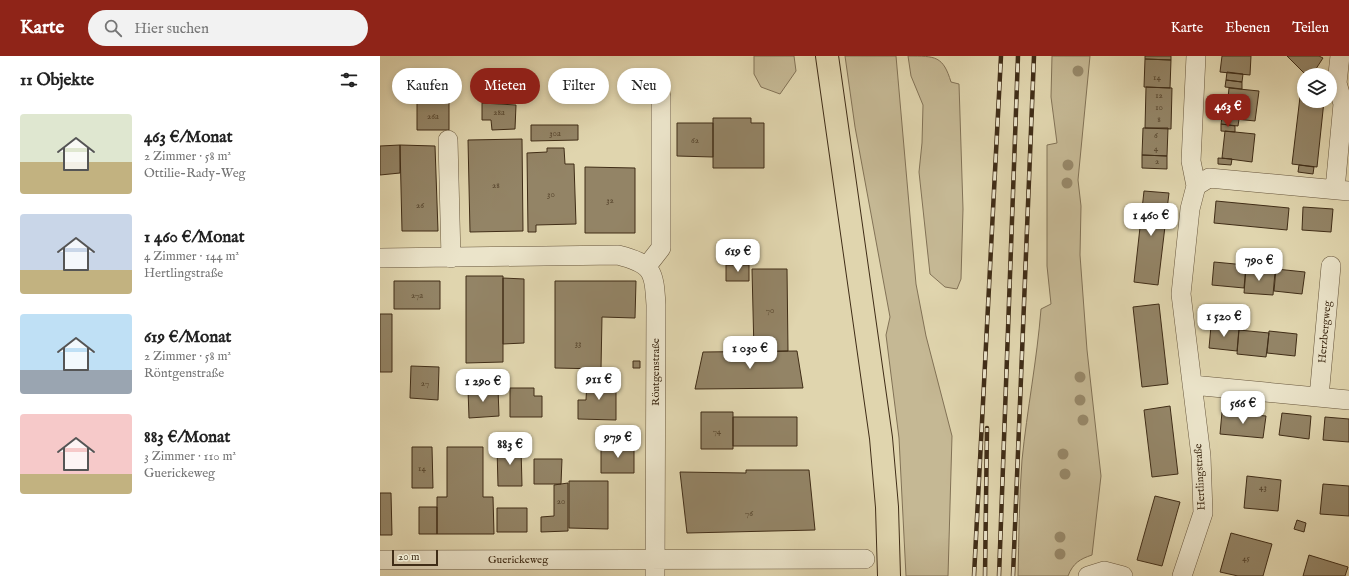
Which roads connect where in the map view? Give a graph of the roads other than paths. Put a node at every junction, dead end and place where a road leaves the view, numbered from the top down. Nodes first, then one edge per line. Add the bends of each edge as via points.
1 (827, 56) edge
2 (1196, 56) edge
3 (1340, 56) edge
4 (661, 104) edge
5 (448, 140) dead end
6 (1196, 186) junction
7 (1342, 190) edge
8 (380, 258) edge
9 (451, 258) junction
10 (647, 266) junction
11 (1331, 266) dead end
12 (1192, 385) junction
13 (1318, 397) junction
14 (1349, 400) edge
15 (865, 559) dead end
16 (380, 560) edge
17 (440, 568) edge
18 (655, 568) edge
19 (889, 576) edge
20 (1088, 576) edge
21 (1123, 576) edge
22 (1182, 576) edge

1 - 19 main road via 881,438
2 - 6 street via 1191,161
3 - 7 street via 1337,83 1343,104
4 - 10 street via 661,248
5 - 9 street
6 - 7 street via 1209,178
6 - 12 street, Hertlingstraße via 1190,209 1181,294
8 - 9 street
9 - 10 street via 618,255 637,260
10 - 18 street, Röntgenstraße via 654,280 656,305
11 - 13 street, Herzbergweg
12 - 13 street
12 - 22 street, Hertlingstraße via 1201,456 1203,513
13 - 14 street
15 - 18 street, Guerickeweg
16 - 17 street, Guerickeweg
17 - 18 street, Guerickeweg
20 - 21 street via 1104,571

